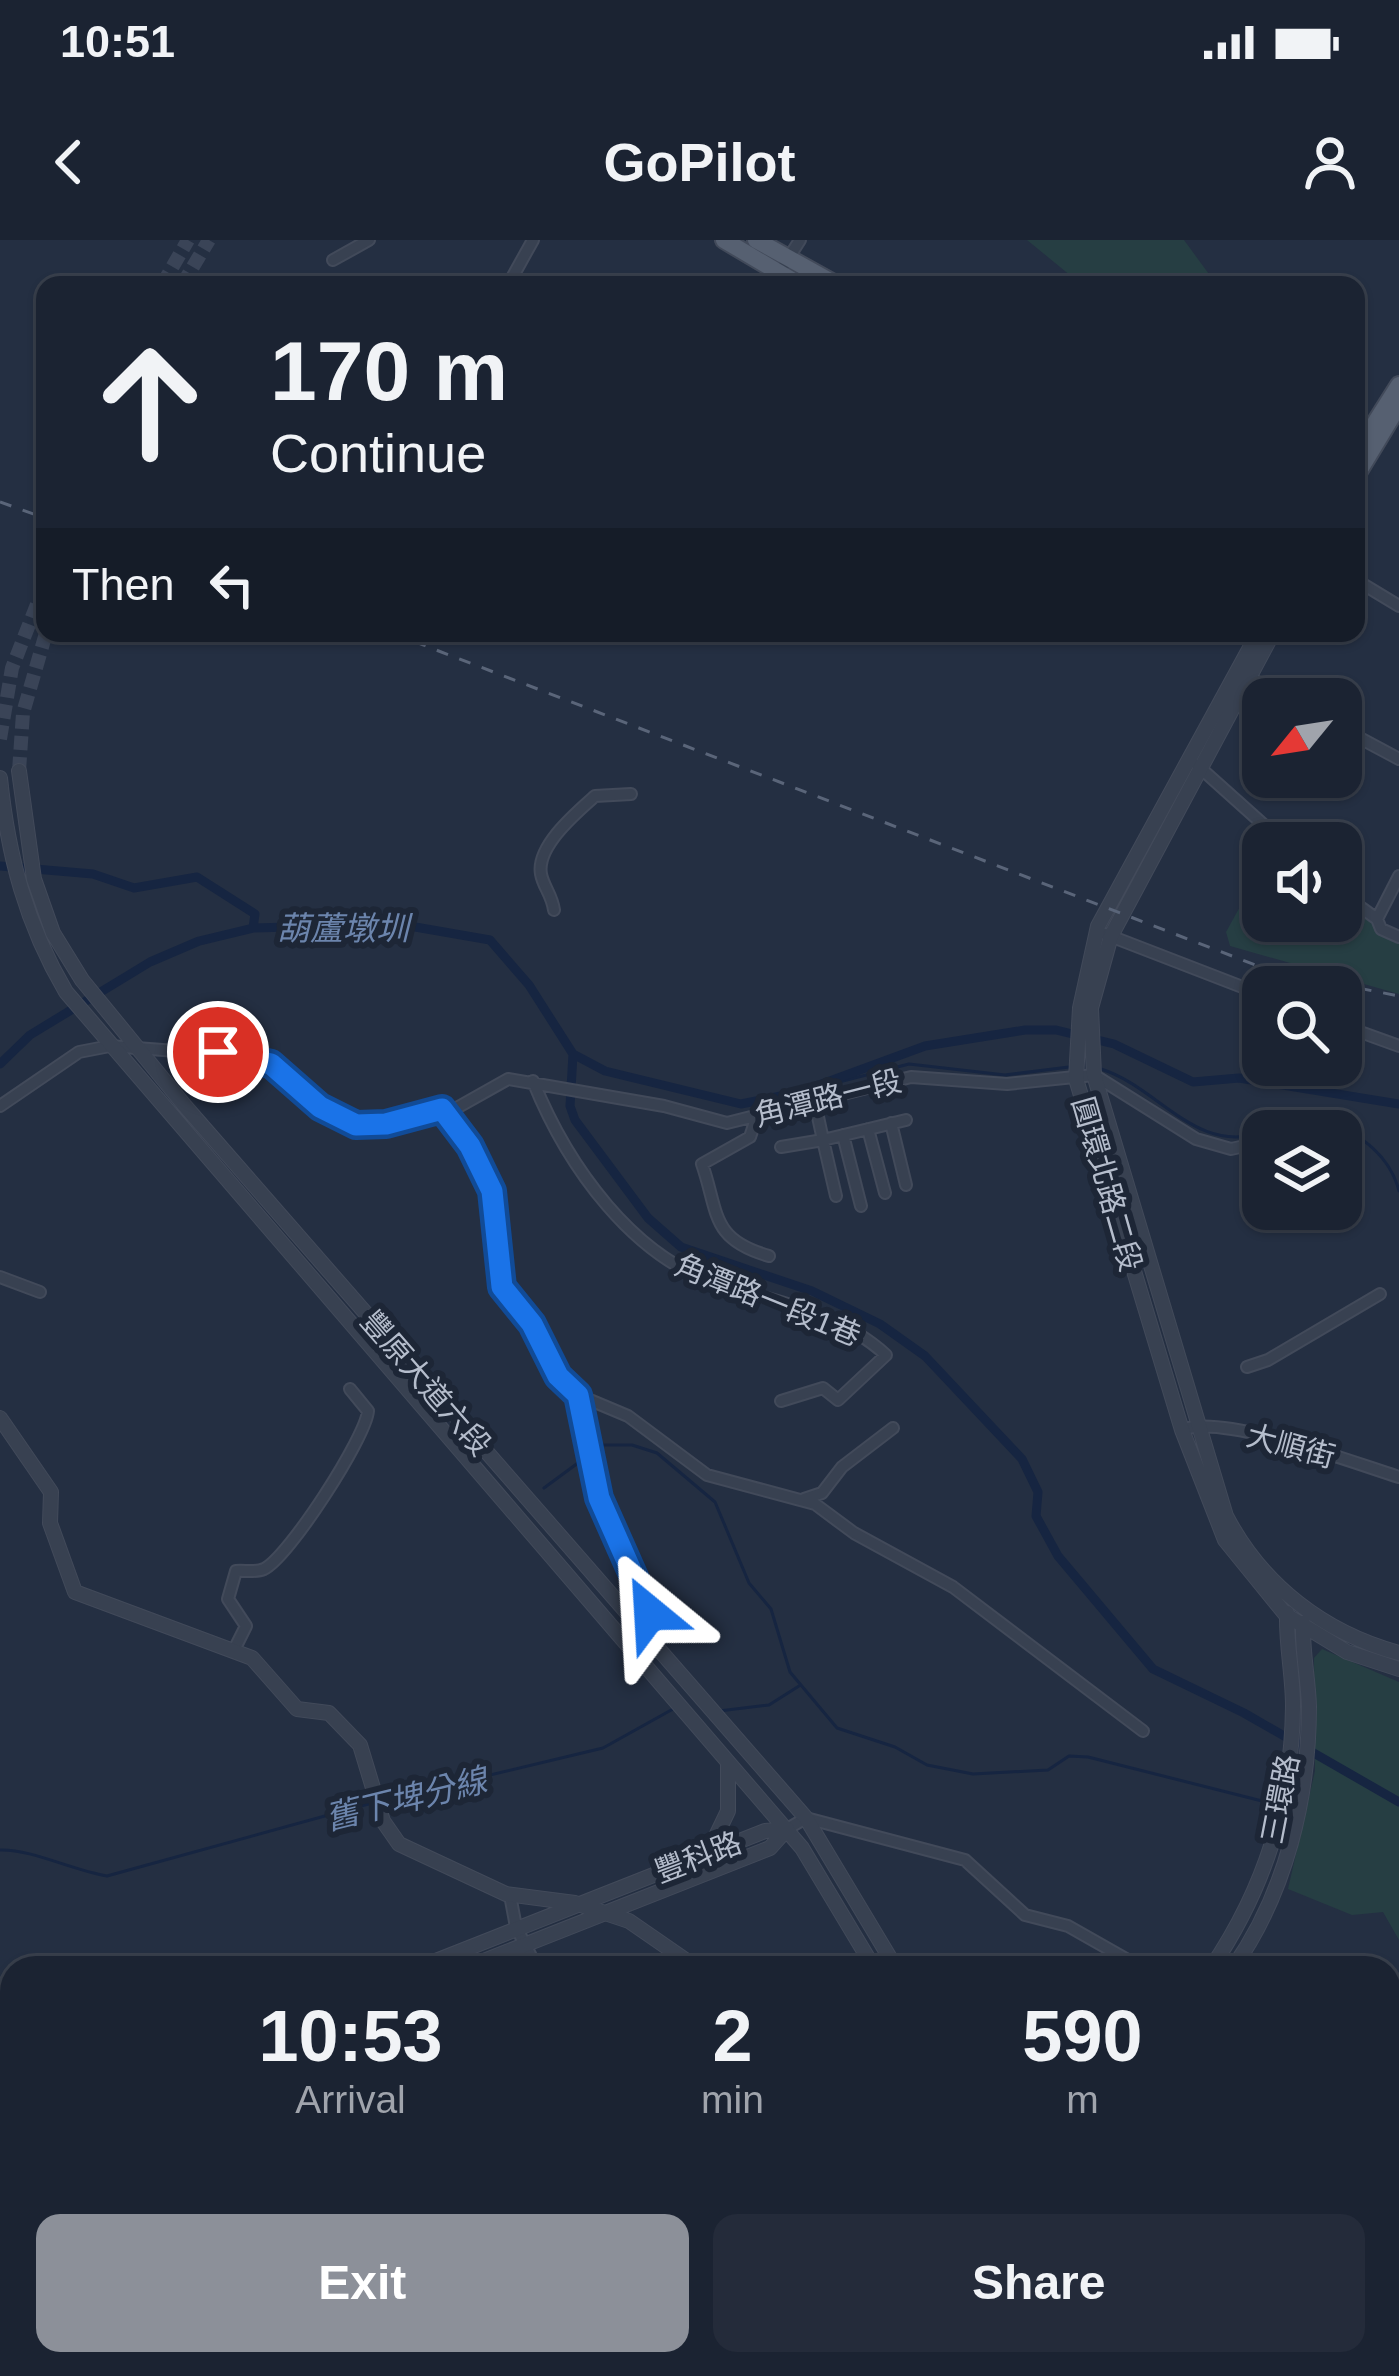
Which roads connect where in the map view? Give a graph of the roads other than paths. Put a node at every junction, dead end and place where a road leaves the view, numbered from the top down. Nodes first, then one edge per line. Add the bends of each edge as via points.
1 (369, 240) edge
2 (533, 240) edge
3 (724, 240) edge
4 (756, 240) edge
5 (800, 240) edge
6 (333, 260) dead end
7 (783, 265) junction
8 (513, 276) edge
9 (792, 276) edge
10 (813, 276) edge
11 (1399, 386) edge
12 (1399, 405) edge
13 (1365, 439) edge
14 (1365, 461) edge
15 (1365, 585) edge
16 (1399, 606) edge
17 (1254, 642) edge
18 (1269, 642) edge
19 (1250, 678) edge
20 (1242, 691) edge
21 (1362, 739) edge
22 (1399, 759) edge
23 (1195, 764) junction
24 (19, 771) tunnel mouth
25 (0, 778) tunnel mouth
26 (632, 794) dead end
27 (2, 800) edge
28 (1260, 822) edge
29 (1399, 876) edge
30 (1362, 908) edge
31 (554, 910) dead end
32 (1377, 919) junction
33 (1104, 933) junction
34 (1399, 937) edge
35 (1242, 987) edge
36 (1086, 1008) junction
37 (1362, 1033) edge
38 (110, 1046) junction
39 (1399, 1046) edge
40 (139, 1051) junction
41 (1094, 1075) junction
42 (1076, 1079) junction
43 (537, 1081) junction
44 (815, 1103) junction
45 (0, 1106) edge
46 (442, 1109) junction
47 (757, 1116) junction
48 (906, 1120) dead end
49 (891, 1123) junction
50 (868, 1129) junction
51 (843, 1135) junction
52 (823, 1139) junction
53 (1242, 1146) edge
54 (781, 1147) dead end
55 (906, 1185) dead end
56 (885, 1193) dead end
57 (836, 1196) dead end
58 (861, 1206) dead end
59 (770, 1256) dead end
60 (0, 1277) edge
61 (40, 1292) dead end
62 (1380, 1294) dead end
63 (1247, 1366) dead end
64 (350, 1389) dead end
65 (578, 1395) junction
66 (781, 1401) dead end
67 (0, 1418) edge
68 (1188, 1427) junction
69 (893, 1428) dead end
70 (1399, 1477) edge
71 (804, 1499) junction
72 (1290, 1596) junction
73 (1306, 1609) junction
74 (1286, 1615) junction
75 (636, 1625) junction
76 (1303, 1626) junction
77 (621, 1638) junction
78 (234, 1650) junction
79 (1399, 1653) edge
80 (1399, 1670) edge
81 (1143, 1731) dead end
82 (727, 1758) junction
83 (806, 1818) junction
84 (787, 1829) junction
85 (707, 1855) junction
86 (1269, 1886) junction
87 (510, 1895) junction
88 (574, 1903) junction
89 (608, 1912) junction
90 (516, 1928) junction
91 (523, 1944) junction
92 (447, 1956) edge
93 (494, 1956) edge
94 (530, 1956) edge
95 (678, 1956) edge
96 (866, 1956) edge
97 (889, 1956) edge
98 (1121, 1956) edge
99 (1219, 1956) edge
100 (1238, 1956) edge

1 - 6 street
2 - 8 street
3 - 7 main road
4 - 7 main road
5 - 7 street
7 - 9 main road
7 - 10 main road
11 - 13 main road
12 - 14 main road
15 - 16 street
17 - 23 street, 圓環北路二段
18 - 19 street, 圓環北路二段
20 - 23 street, 圓環北路二段
21 - 22 street
23 - 28 street
23 - 33 street, 圓環北路二段
24 - 40 street, 豐原大道六段 via 34,879 53,933
25 - 27 street, 豐原大道六段
26 - 31 street via 596,796 564,825 541,874
27 - 38 street, 豐原大道六段 via 14,874 43,953
29 - 32 street
30 - 32 street
32 - 34 street
33 - 35 street
33 - 36 street, 圓環北路二段
36 - 41 street, 圓環北路二段
36 - 42 street, 圓環北路二段
37 - 39 street
38 - 40 street
38 - 45 street via 79,1052
38 - 77 street, 豐原大道六段
40 - 46 street via 257,1057 356,1125
40 - 75 street, 豐原大道六段
41 - 42 street, 角潭路一段
41 - 53 street via 1196,1139
41 - 68 street, 圓環北路二段
42 - 44 street, 角潭路一段 via 911,1077
42 - 68 street, 圓環北路二段
43 - 46 street via 508,1079
43 - 47 street, 角潭路一段 via 727,1123
43 - 66 street, 角潭路一段1巷 via 598,1194 656,1253 721,1286 798,1306 886,1355 838,1400 824,1388
44 - 47 street, 角潭路一段
44 - 52 street
46 - 65 street via 492,1191 502,1287
47 - 59 street via 750,1137 702,1164 727,1234 740,1248
48 - 49 street
49 - 50 street
49 - 55 street
50 - 51 street
50 - 56 street
51 - 52 street
51 - 58 street
52 - 54 street
52 - 57 street
60 - 61 street
62 - 63 street
64 - 78 street via 368,1411 352,1450 279,1556 259,1571 236,1571 228,1599 246,1626
65 - 71 street via 628,1416 707,1475
65 - 75 street via 599,1498 650,1610
67 - 78 street via 51,1492 50,1523 70,1588
68 - 70 street, 大順街 via 1264,1436
68 - 72 street, 圓環北路二段 via 1235,1533
68 - 74 street, 圓環北路二段 via 1225,1540
69 - 71 street via 842,1467 823,1493
71 - 81 street via 953,1587
72 - 73 street, 圓環北路二段
72 - 74 street, 三環路
73 - 76 street, 三環路
73 - 79 street, 圓環北路二段
74 - 76 street, 圓環北路二段
74 - 86 street, 三環路 via 1293,1703
75 - 77 street
75 - 83 street, 豐原大道六段
76 - 80 street, 圓環北路二段
76 - 86 street, 三環路 via 1309,1705 1301,1802
77 - 82 street, 豐原大道六段
78 - 87 street via 262,1664 297,1709 328,1713 360,1745 383,1821 399,1844
82 - 84 street, 豐原大道六段
82 - 85 street via 728,1810
83 - 84 street
83 - 97 street, 豐原大道六段
83 - 98 street via 964,1860 1025,1915 1068,1926
84 - 85 street, 豐科路
84 - 89 street, 豐科路 via 770,1848
84 - 96 street, 豐原大道六段
85 - 88 street, 豐科路
86 - 99 street, 三環路
86 - 100 street, 三環路
87 - 88 street
87 - 90 street
88 - 89 street
88 - 90 street, 豐科路
89 - 91 street, 豐科路
89 - 95 street
90 - 91 street
90 - 92 street, 豐科路
91 - 93 street, 豐科路
91 - 94 street

